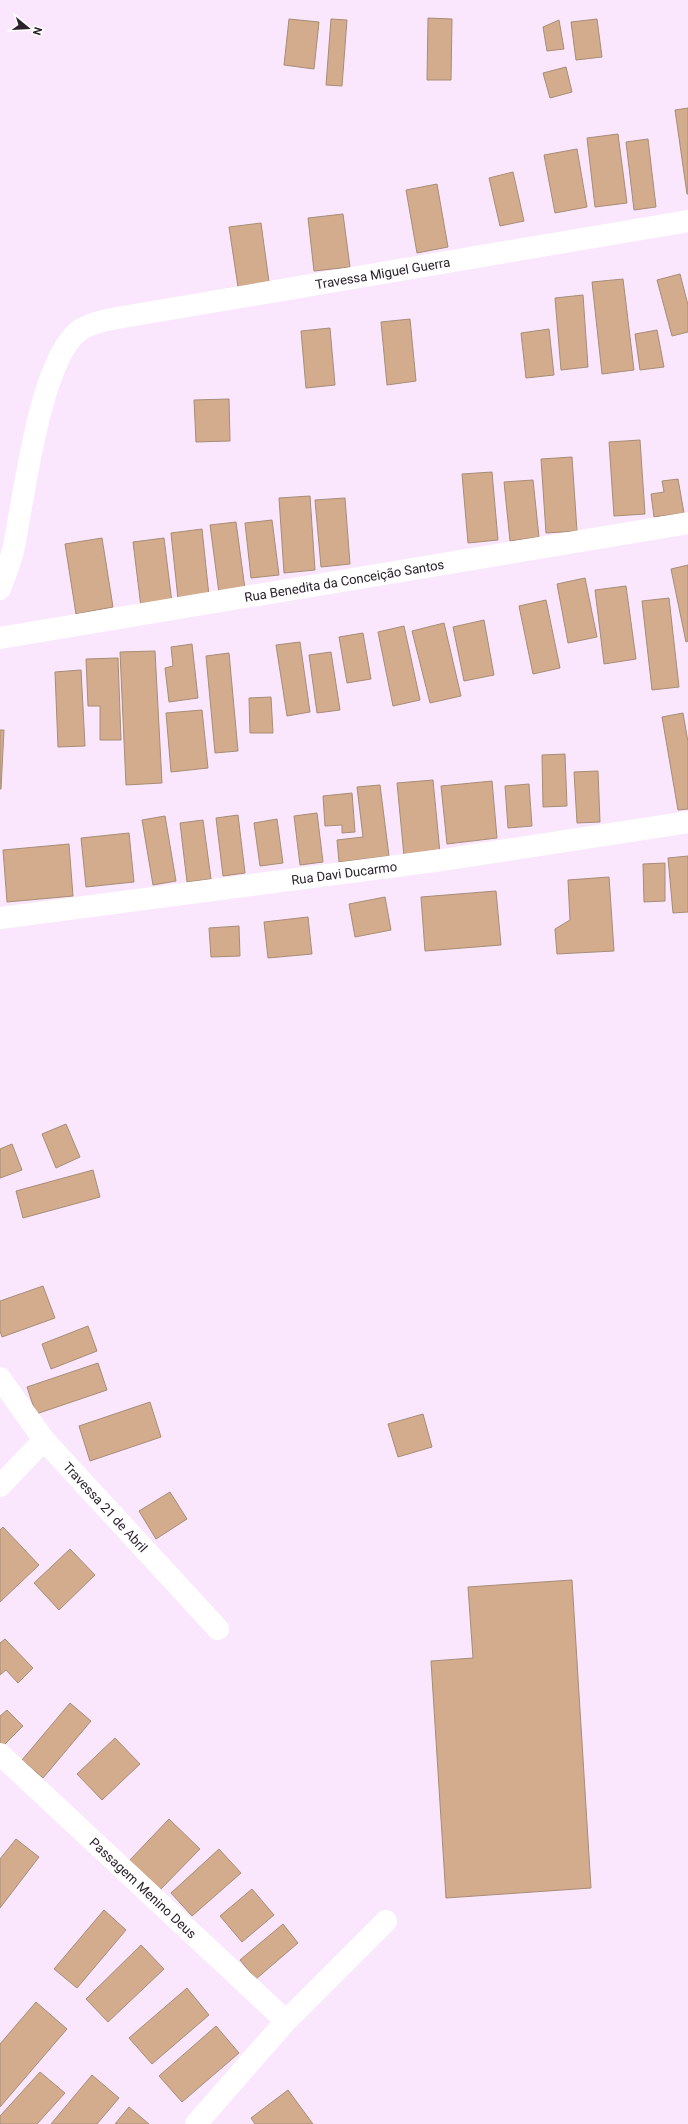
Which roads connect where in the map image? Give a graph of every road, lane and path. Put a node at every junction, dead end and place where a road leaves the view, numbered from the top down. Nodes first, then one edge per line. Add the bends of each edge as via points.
1 (688, 221) edge
2 (688, 522) edge
3 (0, 589) edge
4 (0, 638) edge
5 (688, 822) edge
6 (0, 918) edge
7 (0, 1378) edge
8 (44, 1440) junction
9 (0, 1486) edge
10 (218, 1629) dead end
11 (0, 1754) edge
12 (386, 1921) dead end
13 (286, 2021) junction
14 (196, 2124) edge

1 - 3 street, Travessa Miguel Guerra via 117,318 98,322 80,331 68,343 57,363 46,393 33,443 14,548
2 - 4 street, Rua Benedita da Conceição Santos
5 - 6 street, Rua Davi Ducarmo via 442,860
7 - 8 street, Travessa 21 de Abril
8 - 9 street
8 - 10 street, Travessa 21 de Abril
11 - 13 street, Passagem Menino Deus
12 - 13 street
13 - 14 street

